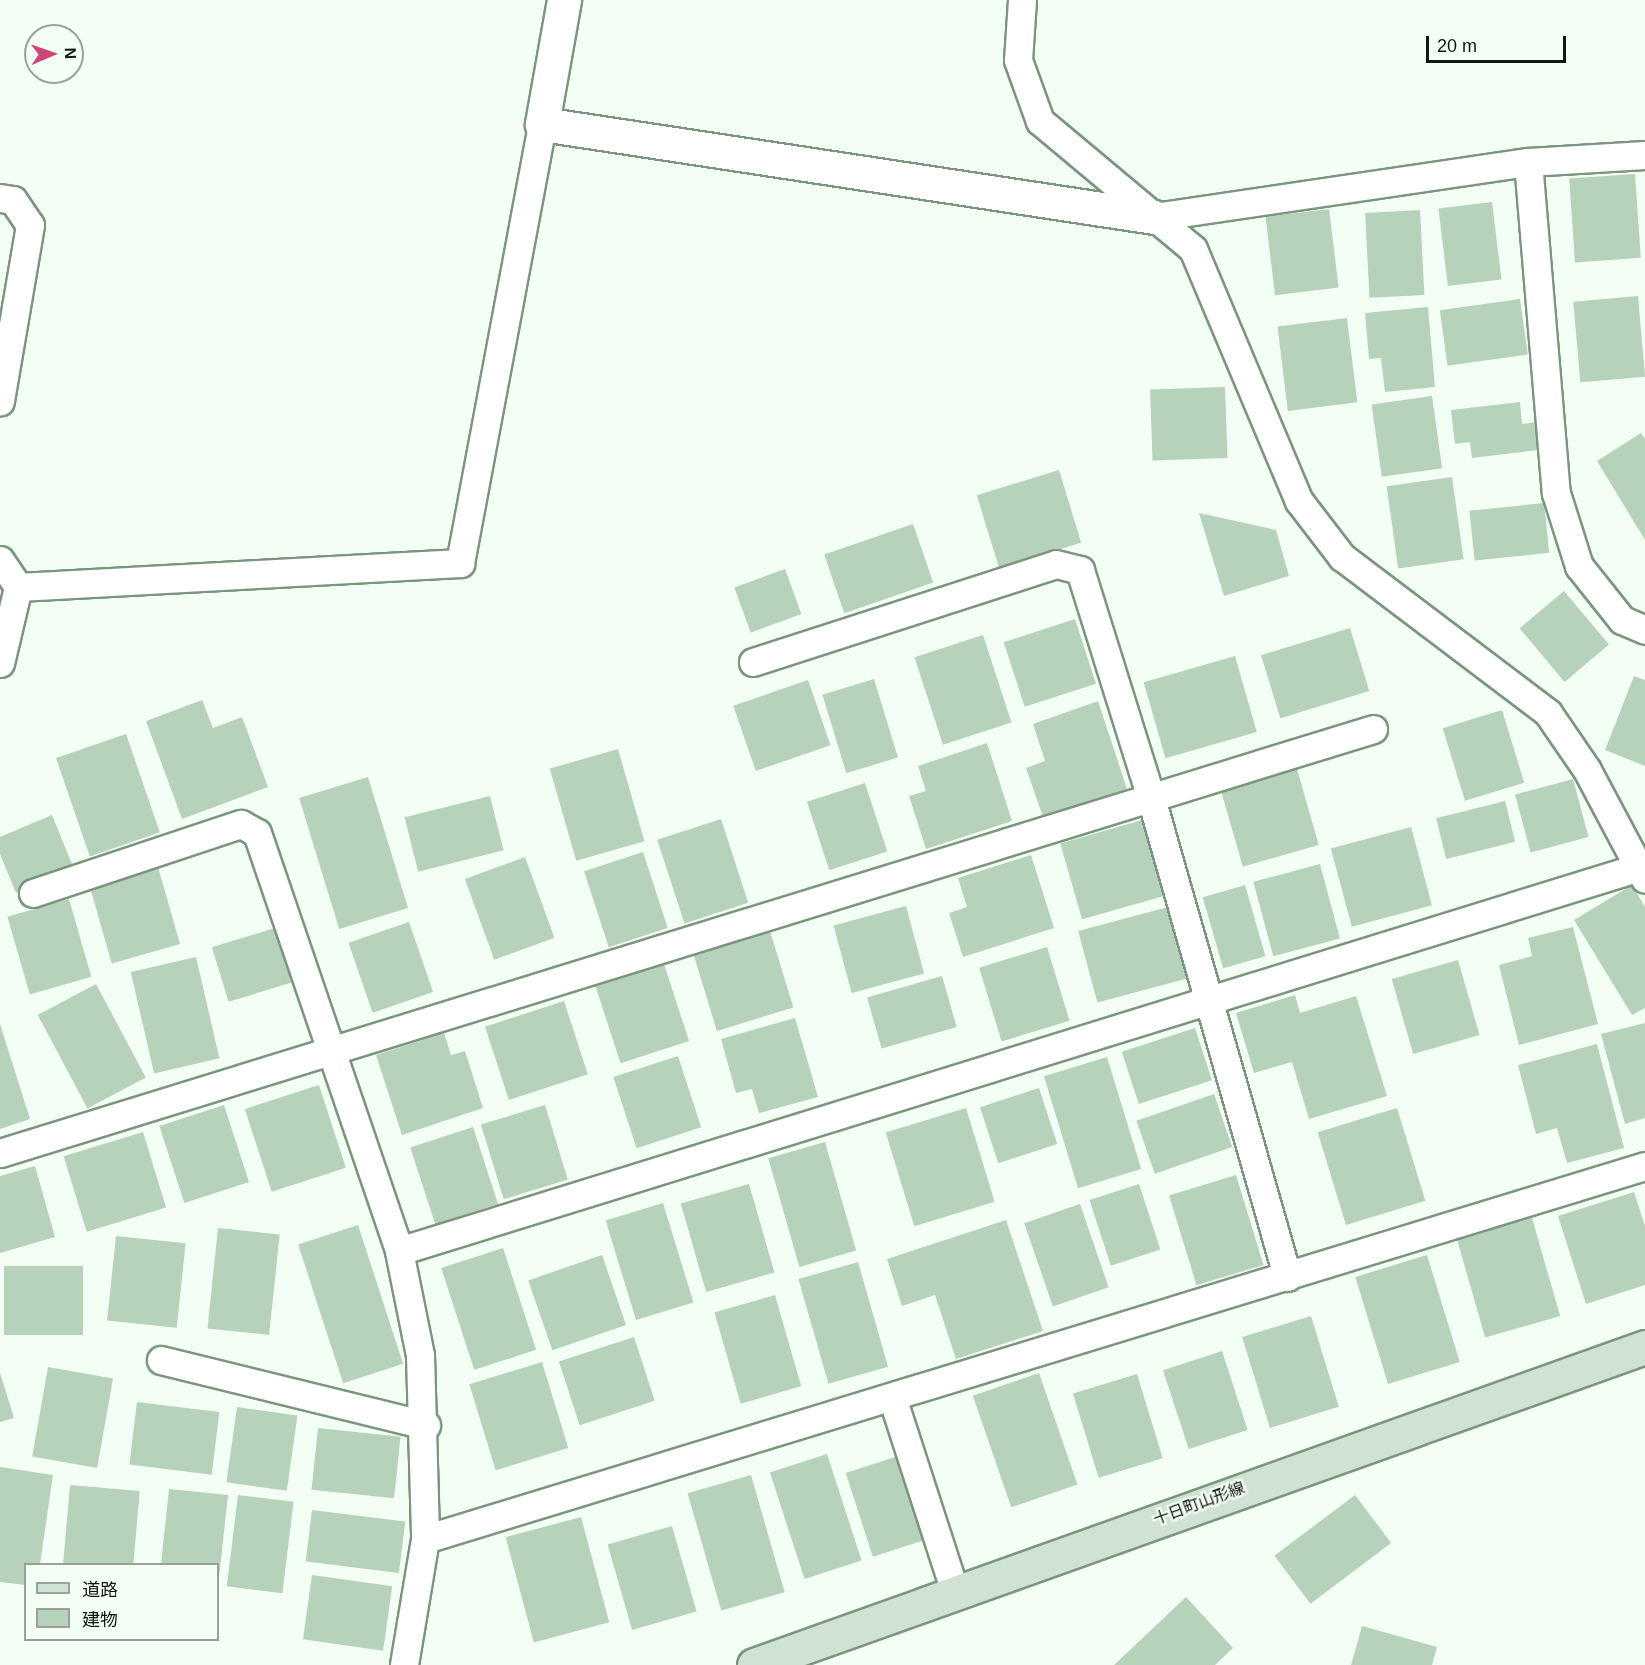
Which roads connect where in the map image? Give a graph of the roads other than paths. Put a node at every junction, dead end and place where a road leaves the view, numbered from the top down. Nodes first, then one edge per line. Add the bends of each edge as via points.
1 (564, 0) edge
2 (1022, 0) edge
3 (542, 124) junction
4 (1645, 155) edge
5 (1528, 162) junction
6 (0, 198) edge
7 (1154, 217) junction
8 (0, 401) edge
9 (0, 560) edge
10 (18, 588) junction
11 (1645, 630) edge
12 (753, 662) dead end
13 (0, 663) edge
14 (1372, 729) dead end
15 (1151, 798) junction
16 (1641, 873) edge
17 (33, 893) dead end
18 (1209, 1000) junction
19 (331, 1050) junction
20 (0, 1153) edge
21 (1645, 1166) edge
22 (399, 1251) junction
23 (1287, 1277) junction
24 (1645, 1347) edge
25 (161, 1360) dead end
26 (892, 1397) junction
27 (426, 1425) junction
28 (425, 1539) junction
29 (955, 1592) junction
30 (405, 1665) edge
31 (754, 1665) edge

1 - 3 street
2 - 7 lane via 1018,60 1040,121
3 - 7 street
3 - 10 lane via 460,563
4 - 5 lane
5 - 7 lane
5 - 11 lane via 1556,493 1579,566 1622,621
6 - 8 lane via 13,200 30,225
7 - 16 lane via 1193,249 1299,501 1342,557 1548,713 1587,770
9 - 10 lane
10 - 13 lane
12 - 15 lane via 1056,564 1080,570
14 - 15 lane
15 - 18 lane
15 - 19 lane
16 - 18 lane
17 - 19 lane via 241,824 257,833
18 - 22 lane
18 - 23 lane
19 - 20 lane
19 - 22 lane
21 - 23 lane
22 - 27 lane via 420,1355
23 - 26 lane
24 - 29 main road, 十日町山形線
25 - 27 lane
26 - 28 lane
26 - 29 lane
27 - 28 lane
28 - 30 lane
29 - 31 main road, 十日町山形線

